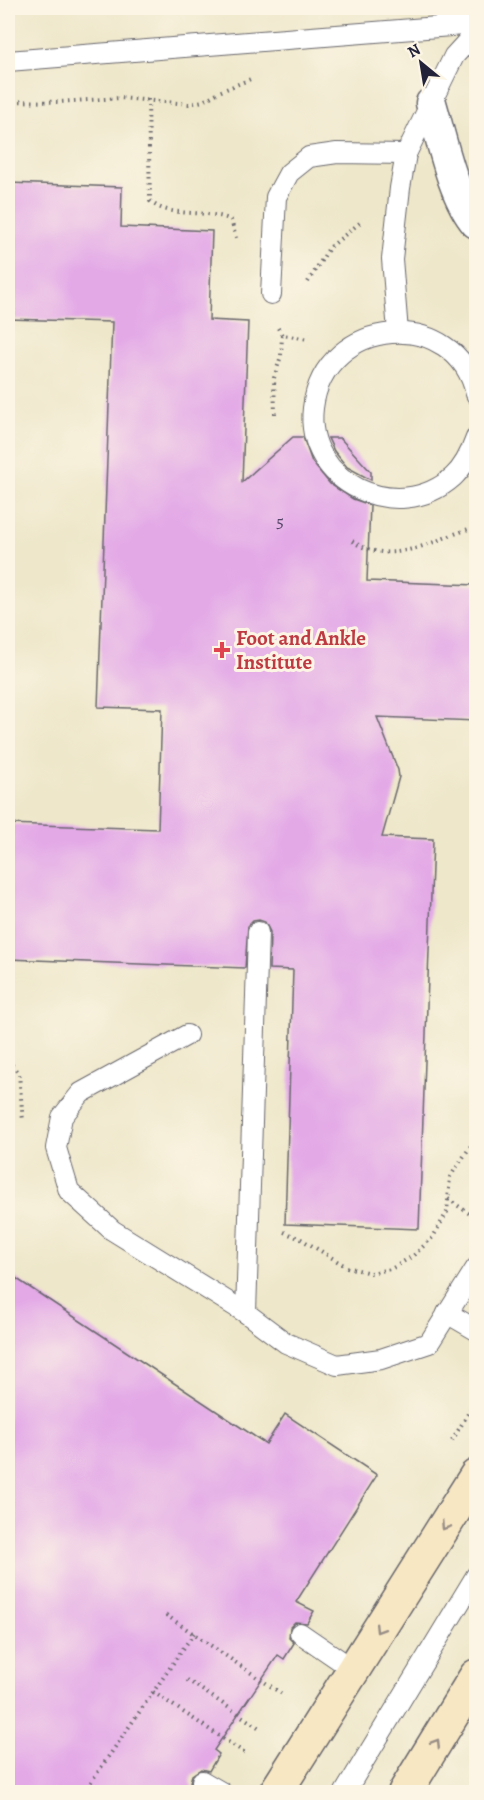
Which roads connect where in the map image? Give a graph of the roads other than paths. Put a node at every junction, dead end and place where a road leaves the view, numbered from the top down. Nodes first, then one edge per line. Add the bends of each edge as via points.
1 (477, 24) edge
2 (477, 32) edge
3 (8, 61) edge
4 (431, 103) junction
5 (406, 154) junction
6 (477, 223) edge
7 (271, 294) dead end
8 (398, 332) junction
9 (477, 394) edge
10 (477, 438) edge
11 (258, 932) dead end
12 (187, 1035) dead end
13 (477, 1268) edge
14 (246, 1312) junction
15 (447, 1313) junction
16 (477, 1330) edge
17 (477, 1476) edge
18 (477, 1576) edge
19 (300, 1633) dead end
20 (354, 1670) junction
21 (477, 1676) edge
22 (202, 1781) dead end
23 (221, 1792) edge
24 (276, 1792) edge
25 (345, 1792) edge
26 (405, 1792) edge

1 - 3 lane
2 - 4 lane via 454,56
4 - 5 lane
4 - 6 street via 459,193
5 - 7 lane via 337,153 309,157 289,173 276,197
5 - 8 lane via 392,259
8 - 9 lane via 422,336 444,346 462,363
8 - 10 lane via 373,335 332,362 319,384 313,409 314,433 323,457 339,477 360,491 383,498 409,498 433,490 453,477 469,457
11 - 14 lane
12 - 14 lane via 81,1093 62,1117 56,1148 69,1191 112,1230
13 - 15 lane
14 - 15 lane via 286,1343 337,1365 381,1359 429,1343
15 - 16 lane
17 -> 20 main road
18 - 25 lane
19 - 20 lane
20 - 24 main road
26 -> 21 main road
22 - 23 lane

